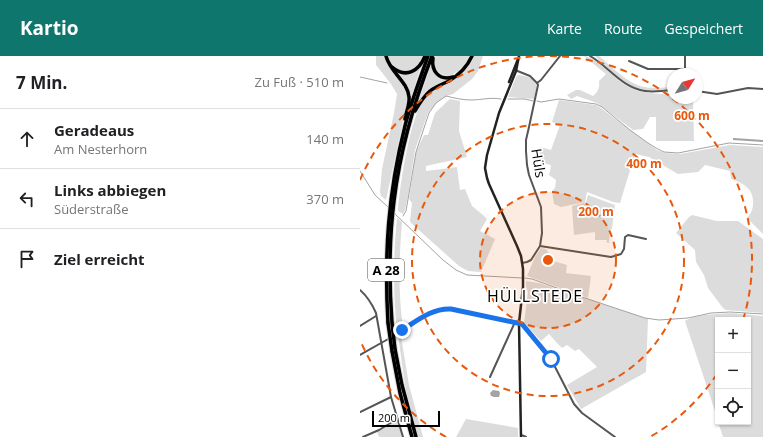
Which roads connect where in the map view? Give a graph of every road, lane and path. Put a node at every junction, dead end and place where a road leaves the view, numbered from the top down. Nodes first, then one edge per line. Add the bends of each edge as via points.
1 (386, 56) edge
2 (427, 56) edge
3 (433, 56) edge
4 (472, 56) edge
5 (519, 56) edge
6 (560, 56) edge
7 (590, 56) edge
8 (686, 56) edge
9 (629, 61) dead end
10 (389, 65) junction
11 (685, 68) edge
12 (667, 69) edge
13 (515, 70) junction
14 (456, 76) junction
15 (537, 83) junction
16 (763, 89) edge
17 (667, 90) edge
18 (703, 92) edge
19 (411, 119) junction
20 (406, 124) junction
21 (392, 200) junction
22 (646, 239) dead end
23 (540, 246) junction
24 (522, 263) junction
25 (360, 290) edge
26 (363, 293) junction
27 (360, 295) edge
28 (376, 316) junction
29 (515, 322) junction
30 (519, 323) junction
31 (360, 326) edge
32 (381, 343) junction
33 (394, 350) junction
34 (360, 355) edge
35 (490, 378) dead end
36 (391, 397) junction
37 (360, 412) edge
38 (397, 419) junction
39 (521, 436) edge
40 (363, 437) edge
41 (403, 437) edge
42 (412, 437) edge
43 (416, 437) edge
44 (526, 437) edge
45 (615, 437) edge

1 - 10 highway
2 - 10 highway via 420,66 406,73
2 - 20 highway, A 28
3 - 14 highway via 434,70 438,74 447,78
3 - 19 highway, A 28
4 - 14 highway
5 - 13 street
6 - 15 street
7 - 17 street via 634,87 645,91
8 - 11 street
9 - 12 street via 648,69
10 - 20 highway via 405,85 408,93
13 - 15 street via 530,76
13 - 24 street via 493,134 486,173
14 - 19 highway via 428,92 418,104
15 - 23 street, Hüls via 526,151 529,175 541,210
16 - 18 street via 748,88 717,94
19 - 21 highway, A 28
20 - 21 highway, A 28 via 397,158
21 - 33 highway, A 28, bridge via 390,323
22 - 23 street via 626,235 622,254 611,257
23 - 24 street via 531,260
24 - 30 street
25 - 26 street
26 - 27 street
26 - 28 street via 374,306
28 - 31 street
28 - 32 street
29 - 30 street
29 - 32 street via 451,309 437,310
29 - 35 street
30 - 39 street
30 - 45 street via 549,356 577,408
32 - 34 street
32 - 36 street
33 - 42 highway, A 28 via 400,392
33 - 43 highway, A 28
36 - 37 street
36 - 38 street
38 - 40 street
38 - 41 street
39 - 44 street

